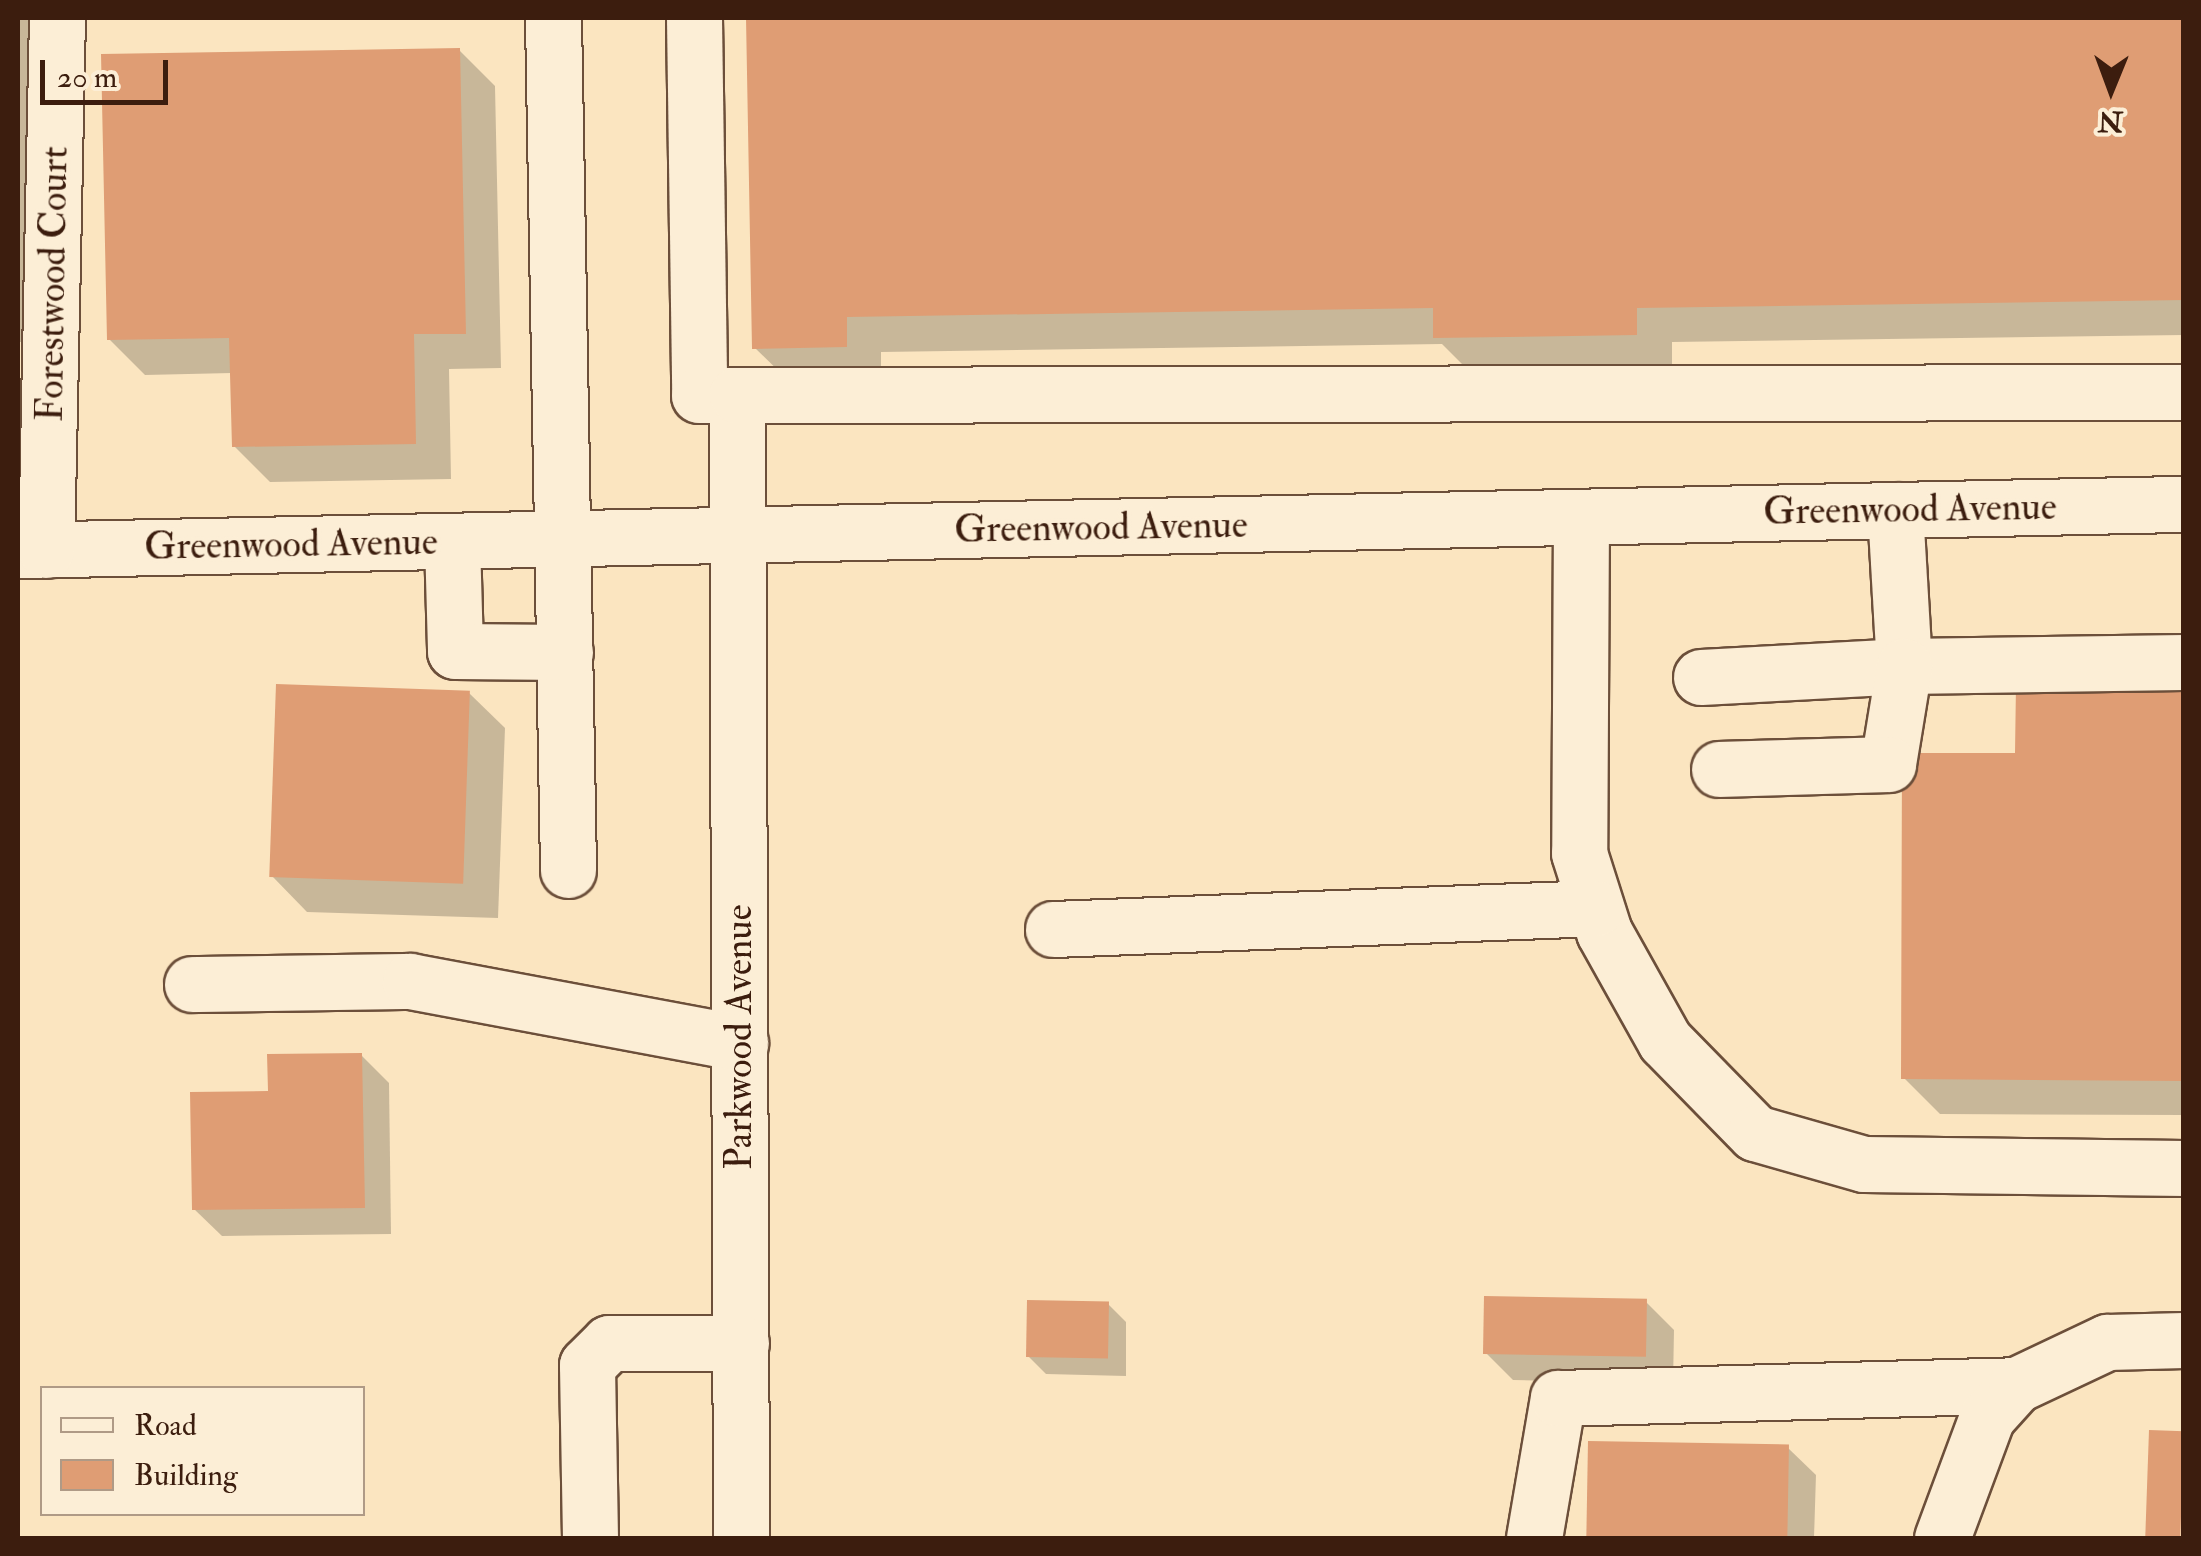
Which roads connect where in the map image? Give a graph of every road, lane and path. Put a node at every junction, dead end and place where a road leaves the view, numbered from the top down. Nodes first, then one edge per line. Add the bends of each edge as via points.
1 (57, 18) edge
2 (553, 18) edge
3 (694, 18) edge
4 (2184, 392) edge
5 (736, 395) junction
6 (2184, 504) edge
7 (1895, 510) junction
8 (1581, 518) junction
9 (739, 536) junction
10 (564, 540) junction
11 (452, 541) junction
12 (32, 550) edge
13 (565, 652) junction
14 (2184, 662) edge
15 (1904, 666) junction
16 (1701, 677) dead end
17 (1720, 769) dead end
18 (568, 870) dead end
19 (1596, 908) junction
20 (1053, 929) dead end
21 (192, 984) dead end
22 (740, 1043) junction
23 (2184, 1168) edge
24 (2184, 1340) edge
25 (742, 1344) junction
26 (2016, 1385) junction
27 (590, 1538) edge
28 (729, 1538) edge
29 (741, 1538) edge
30 (1534, 1538) edge
31 (1942, 1538) edge

1 - 12 street, Forestwood Court
2 - 10 street
3 - 5 street via 699,395
4 - 5 street
5 - 9 street, Parkwood Avenue
6 - 7 street, Greenwood Avenue
7 - 8 street, Greenwood Avenue
7 - 15 street
8 - 9 street, Greenwood Avenue
8 - 19 street via 1579,853
9 - 10 street, Greenwood Avenue
9 - 22 street, Parkwood Avenue
10 - 11 street, Greenwood Avenue
10 - 13 street
11 - 12 street, Greenwood Avenue
11 - 13 street via 455,651
13 - 18 street
14 - 15 street
15 - 16 street
15 - 17 street via 1888,764
19 - 20 street
19 - 23 street via 1666,1041 1755,1133 1864,1164
21 - 22 street via 410,980
22 - 25 street, Parkwood Avenue
24 - 26 street via 2107,1342
25 - 27 street via 609,1343 587,1365
25 - 29 street, Parkwood Avenue
26 - 30 street via 1558,1398
26 - 31 street via 1987,1417
28 - 29 street

